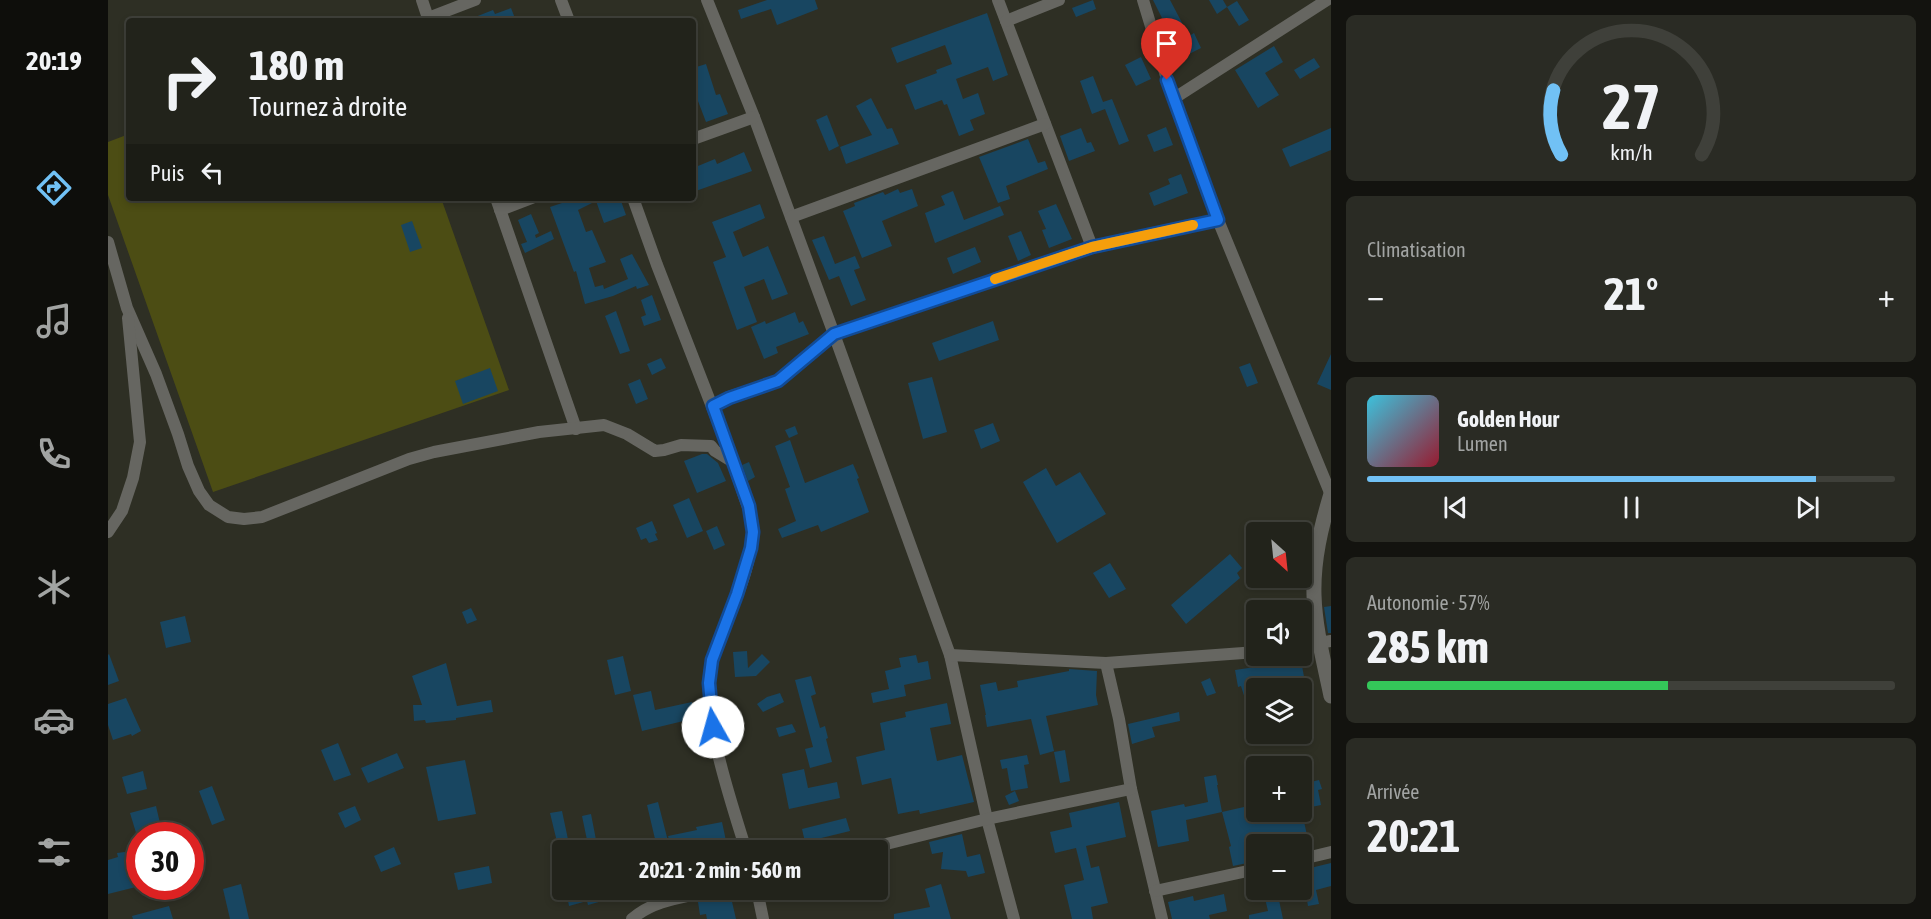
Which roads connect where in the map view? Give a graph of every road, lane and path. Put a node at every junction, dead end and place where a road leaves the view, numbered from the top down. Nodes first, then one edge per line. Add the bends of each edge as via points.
1 (422, 0) edge
2 (475, 0) edge
3 (561, 0) edge
4 (707, 0) edge
5 (998, 0) edge
6 (1059, 0) edge
7 (1143, 0) edge
8 (1327, 0) edge
9 (427, 18) edge
10 (433, 18) edge
11 (568, 18) edge
12 (1006, 21) junction
13 (1173, 99) junction
14 (754, 117) junction
15 (1045, 124) junction
16 (696, 138) edge
17 (515, 201) edge
18 (634, 201) edge
19 (498, 204) edge
20 (791, 217) junction
21 (1218, 220) junction
22 (108, 242) edge
23 (1092, 247) junction
24 (127, 308) junction
25 (834, 334) junction
26 (713, 406) junction
27 (576, 429) junction
28 (734, 462) junction
29 (1331, 495) edge
30 (108, 532) edge
31 (1325, 643) edge
32 (1246, 653) edge
33 (950, 655) junction
34 (1106, 663) junction
35 (1331, 696) edge
36 (1131, 789) junction
37 (987, 819) junction
38 (743, 840) edge
39 (888, 844) edge
40 (1331, 852) edge
41 (1312, 857) edge
42 (1246, 871) edge
43 (1155, 891) junction
44 (672, 900) edge
45 (759, 900) edge
46 (632, 919) edge
47 (763, 919) edge
48 (1014, 919) edge
49 (1162, 919) edge

1 - 9 street
2 - 10 street
3 - 11 street
4 - 14 street
5 - 12 street
6 - 12 street
7 - 13 street
8 - 13 street
12 - 15 street
13 - 21 street
14 - 16 street
14 - 20 street
15 - 20 street
15 - 23 street
17 - 19 street
18 - 26 street
19 - 27 street
20 - 25 street
21 - 23 street
21 - 29 street
22 - 24 street
23 - 25 street
24 - 27 street via 199,491 209,505 228,517 261,517 434,452
24 - 30 street via 140,442 122,511
25 - 26 street via 778,381
25 - 33 street
26 - 28 street
27 - 28 street via 604,425 654,451 681,445 711,446
28 - 38 street via 753,532 737,594 712,660 709,683 713,727
29 - 31 street via 1319,538 1314,580
31 - 35 street
32 - 34 street
33 - 34 street
33 - 37 street
34 - 36 street
36 - 37 street
36 - 43 street
37 - 39 street
37 - 48 street
40 - 41 street
42 - 43 street
43 - 49 street
44 - 46 street via 646,909
45 - 47 street

